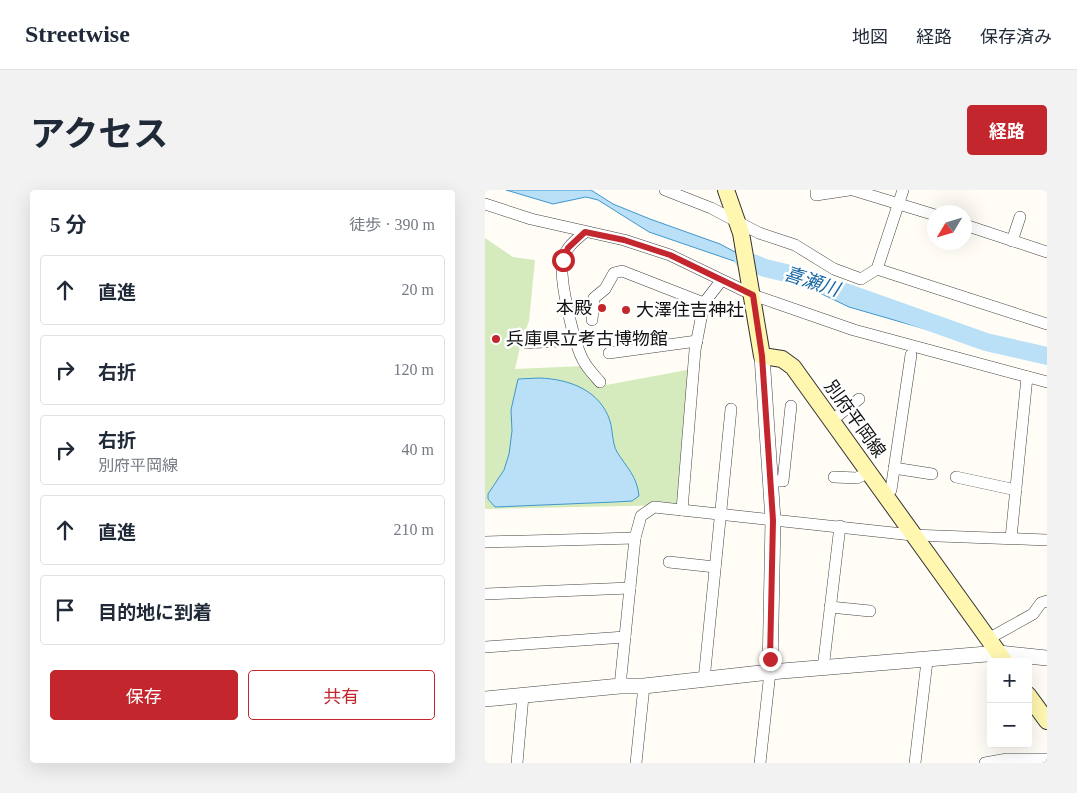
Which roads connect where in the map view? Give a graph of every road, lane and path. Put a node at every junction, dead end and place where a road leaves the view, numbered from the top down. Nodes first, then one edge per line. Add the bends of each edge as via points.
1 (665, 190) edge
2 (726, 190) edge
3 (816, 190) edge
4 (849, 190) edge
5 (853, 190) edge
6 (903, 190) edge
7 (898, 203) junction
8 (485, 204) edge
9 (927, 212) edge
10 (1020, 217) dead end
11 (740, 227) junction
12 (972, 227) edge
13 (585, 232) junction
14 (1012, 241) junction
15 (1047, 252) edge
16 (877, 269) junction
17 (721, 281) junction
18 (752, 291) junction
19 (704, 303) junction
20 (592, 320) dead end
21 (1047, 324) edge
22 (575, 340) junction
23 (697, 341) junction
24 (527, 343) dead end
25 (609, 354) dead end
26 (911, 355) dead end
27 (762, 356) junction
28 (1027, 377) junction
29 (599, 382) dead end
30 (1047, 382) edge
31 (859, 399) dead end
32 (791, 406) dead end
33 (731, 410) dead end
34 (831, 421) junction
35 (894, 468) junction
36 (869, 472) junction
37 (932, 474) dead end
38 (835, 477) dead end
39 (956, 477) dead end
40 (771, 481) junction
41 (1016, 490) junction
42 (885, 495) junction
43 (682, 510) junction
44 (721, 513) junction
45 (773, 520) junction
46 (840, 526) junction
47 (912, 535) junction
48 (635, 538) junction
49 (1011, 538) junction
50 (1047, 540) edge
51 (485, 542) edge
52 (669, 562) dead end
53 (715, 567) junction
54 (630, 588) junction
55 (485, 594) edge
56 (1047, 601) edge
57 (867, 607) dead end
58 (831, 608) junction
59 (625, 637) junction
60 (989, 639) junction
61 (485, 647) edge
62 (1002, 658) edge
63 (1032, 658) edge
64 (1047, 658) edge
65 (987, 659) edge
66 (927, 661) junction
67 (823, 669) junction
68 (770, 672) junction
69 (704, 680) junction
70 (620, 686) junction
71 (644, 686) junction
72 (523, 696) junction
73 (485, 699) edge
74 (1032, 700) edge
75 (1047, 721) edge
76 (1047, 758) edge
77 (517, 763) edge
78 (636, 763) edge
79 (760, 763) edge
80 (915, 763) edge
81 (985, 763) edge

1 - 11 street
2 - 11 main road
3 - 4 street via 816,195
5 - 7 street
6 - 7 street
7 - 9 street
7 - 16 street
8 - 13 street
10 - 14 street
11 - 16 street via 795,245 834,269 861,279
11 - 18 main road
12 - 14 street
13 - 17 street via 670,255
13 - 22 street via 568,248 563,260 563,281
14 - 15 street
16 - 21 street
17 - 18 street
17 - 19 street
18 - 27 main road
18 - 28 street via 854,330
19 - 20 street via 622,271 614,273 605,289 594,298
19 - 23 street
22 - 24 street
22 - 29 street via 583,361
23 - 25 street
23 - 43 street
26 - 35 street
27 - 34 main road, 別府平岡線 via 782,358 793,367
27 - 40 street
28 - 30 street
28 - 41 street
31 - 34 street
32 - 40 street via 783,480
33 - 44 street
34 - 36 main road, 別府平岡線
35 - 37 street
35 - 42 street via 891,490
36 - 38 street via 857,478
36 - 42 main road, 別府平岡線
39 - 41 street
40 - 45 street
41 - 49 street
42 - 47 main road, 別府平岡線
43 - 44 street
43 - 48 street via 654,507 641,516
44 - 45 street
44 - 53 street
45 - 46 street
45 - 68 street
46 - 47 street
46 - 58 street
47 - 49 street
47 - 60 main road, 別府平岡線
48 - 51 street
48 - 54 street
49 - 50 street
52 - 53 street
53 - 69 street
54 - 55 street
54 - 59 street
56 - 60 street via 1041,603 1033,614
57 - 58 street
58 - 67 street
59 - 61 street
59 - 70 street
60 - 62 main road, 別府平岡線
63 - 64 street
65 - 66 street
66 - 67 street
66 - 80 street
67 - 68 street
68 - 69 street
68 - 79 street
69 - 71 street
70 - 71 street
70 - 72 street
71 - 78 street
72 - 73 street
72 - 77 street
74 - 75 main road
76 - 81 street via 1007,758

